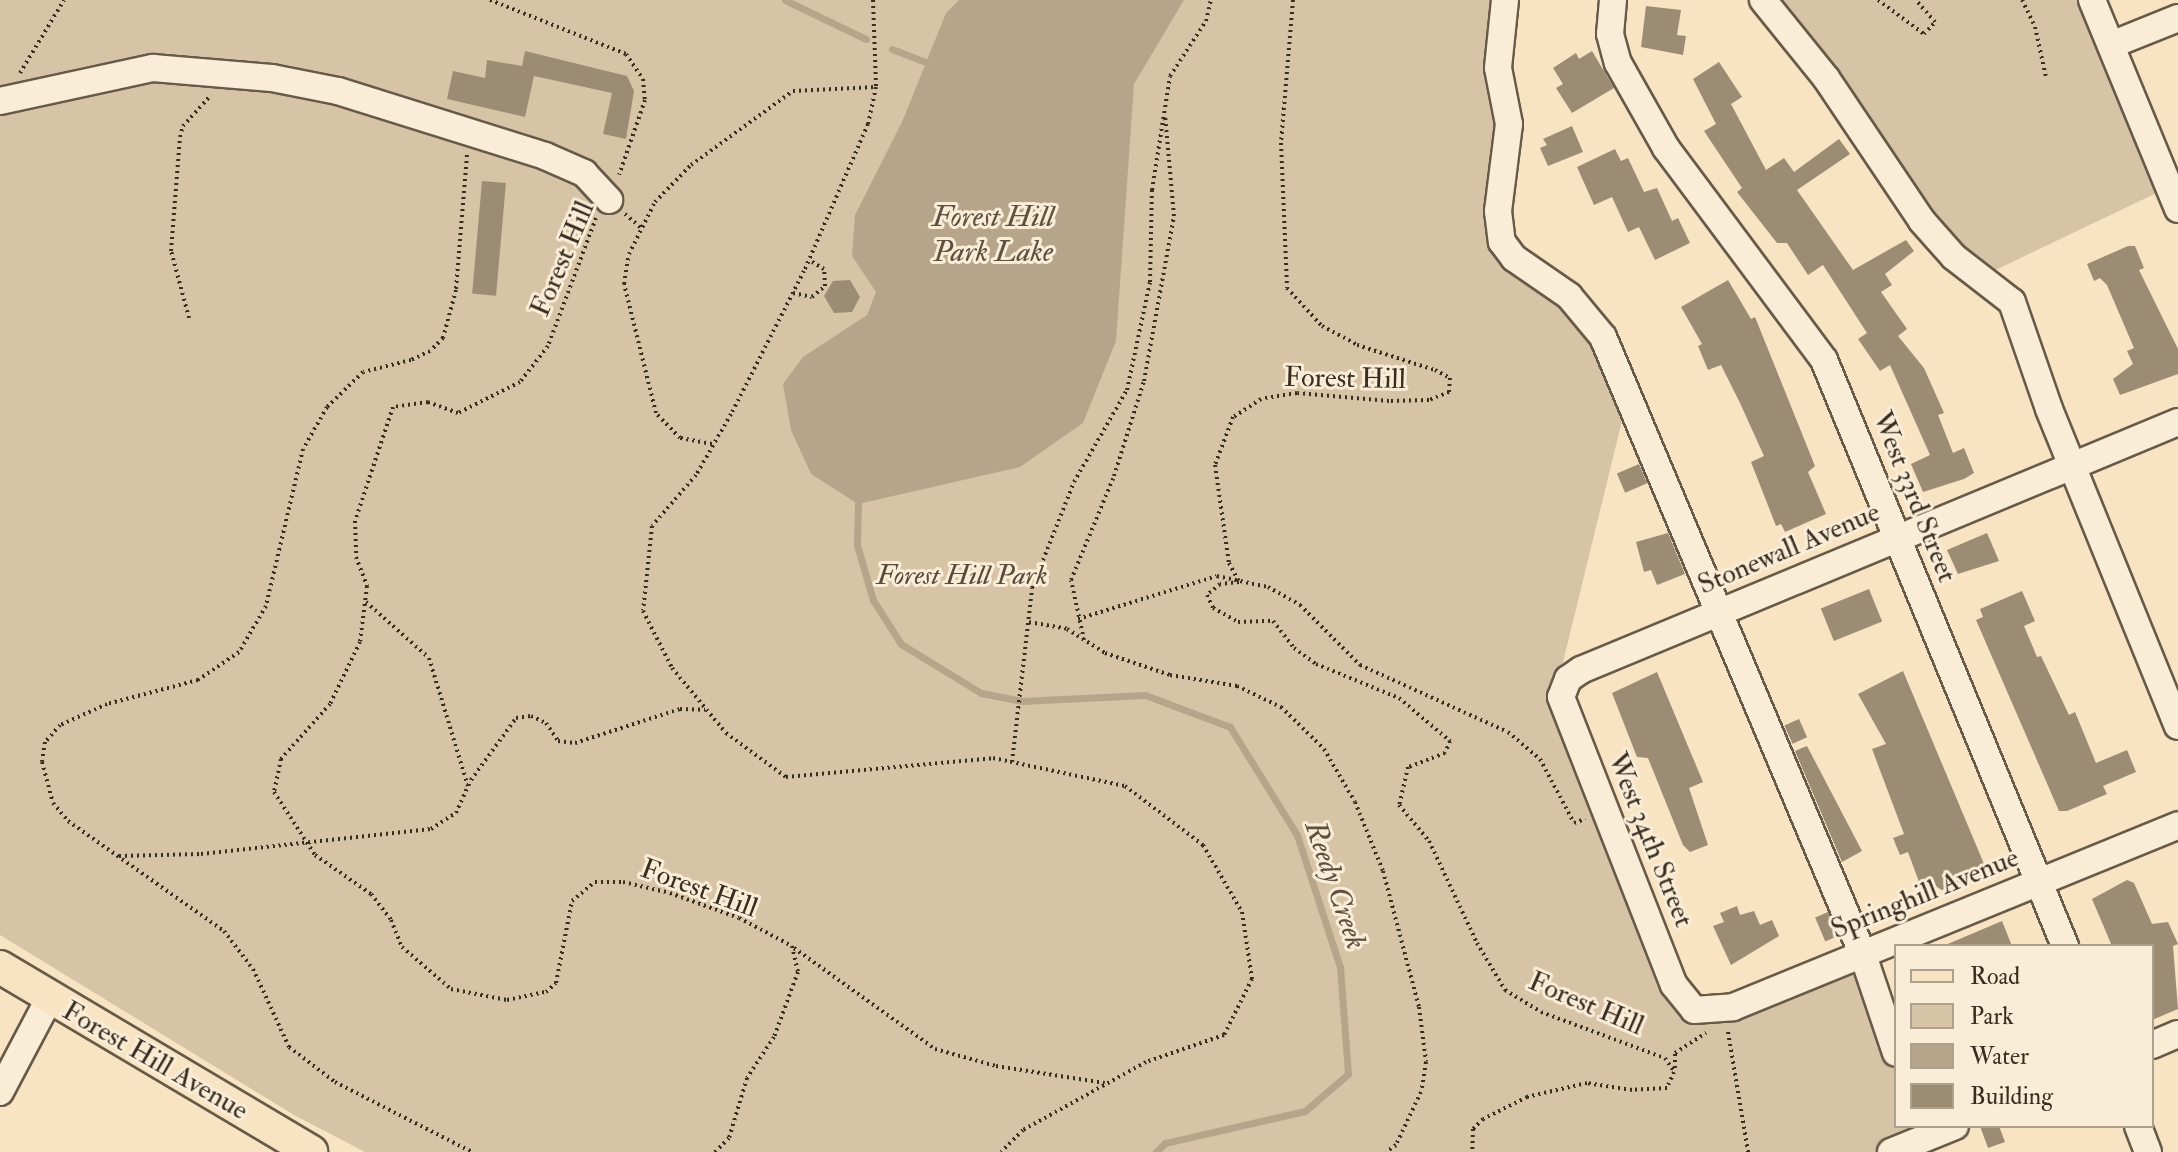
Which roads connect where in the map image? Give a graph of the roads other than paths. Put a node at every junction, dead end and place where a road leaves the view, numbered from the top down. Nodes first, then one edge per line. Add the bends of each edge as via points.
1 (1505, 0) edge
2 (1613, 0) edge
3 (1763, 0) edge
4 (2092, 0) edge
5 (2178, 18) edge
6 (2111, 45) junction
7 (2, 100) edge
8 (609, 200) road end
9 (2178, 209) edge
10 (2178, 422) edge
11 (2072, 465) junction
12 (1895, 539) junction
13 (1719, 613) junction
14 (1563, 687) joint
15 (2178, 726) edge
16 (2178, 825) edge
17 (2040, 882) junction
18 (2064, 944) edge
19 (1863, 955) junction
20 (0, 967) edge
21 (49, 999) junction
22 (1694, 1010) joint
23 (2178, 1034) edge
24 (2154, 1044) edge
25 (1894, 1047) edge
26 (0, 1092) edge
27 (1948, 1128) edge
28 (2139, 1128) edge
29 (1904, 1141) edge
30 (311, 1152) edge
31 (2148, 1152) edge

1 - 13 street via 1498,68 1509,124 1498,211 1502,242 1514,258 1575,302 1603,337
2 - 12 street, West 33rd Street via 1613,48 1666,148 1824,360
3 - 11 street via 1826,78 1943,246 2012,302
4 - 6 street
5 - 6 street
6 - 9 street
7 - 8 street via 153,68 338,91 584,173
10 - 11 street, Stonewall Avenue
11 - 12 street, Stonewall Avenue
11 - 15 street
12 - 13 street, Stonewall Avenue
12 - 17 street, West 33rd Street
13 - 14 street, Stonewall Avenue via 1581,670
13 - 19 street
14 - 22 street, West 34th Street via 1565,716 1674,985
16 - 17 street, Springhill Avenue
17 - 18 street, West 33rd Street
17 - 19 street, Springhill Avenue
19 - 22 street, Springhill Avenue via 1724,1009
19 - 25 street
20 - 21 main road, Forest Hill Avenue
21 - 26 street
21 - 30 main road, Forest Hill Avenue
23 - 24 street
27 - 29 street
28 - 31 street

